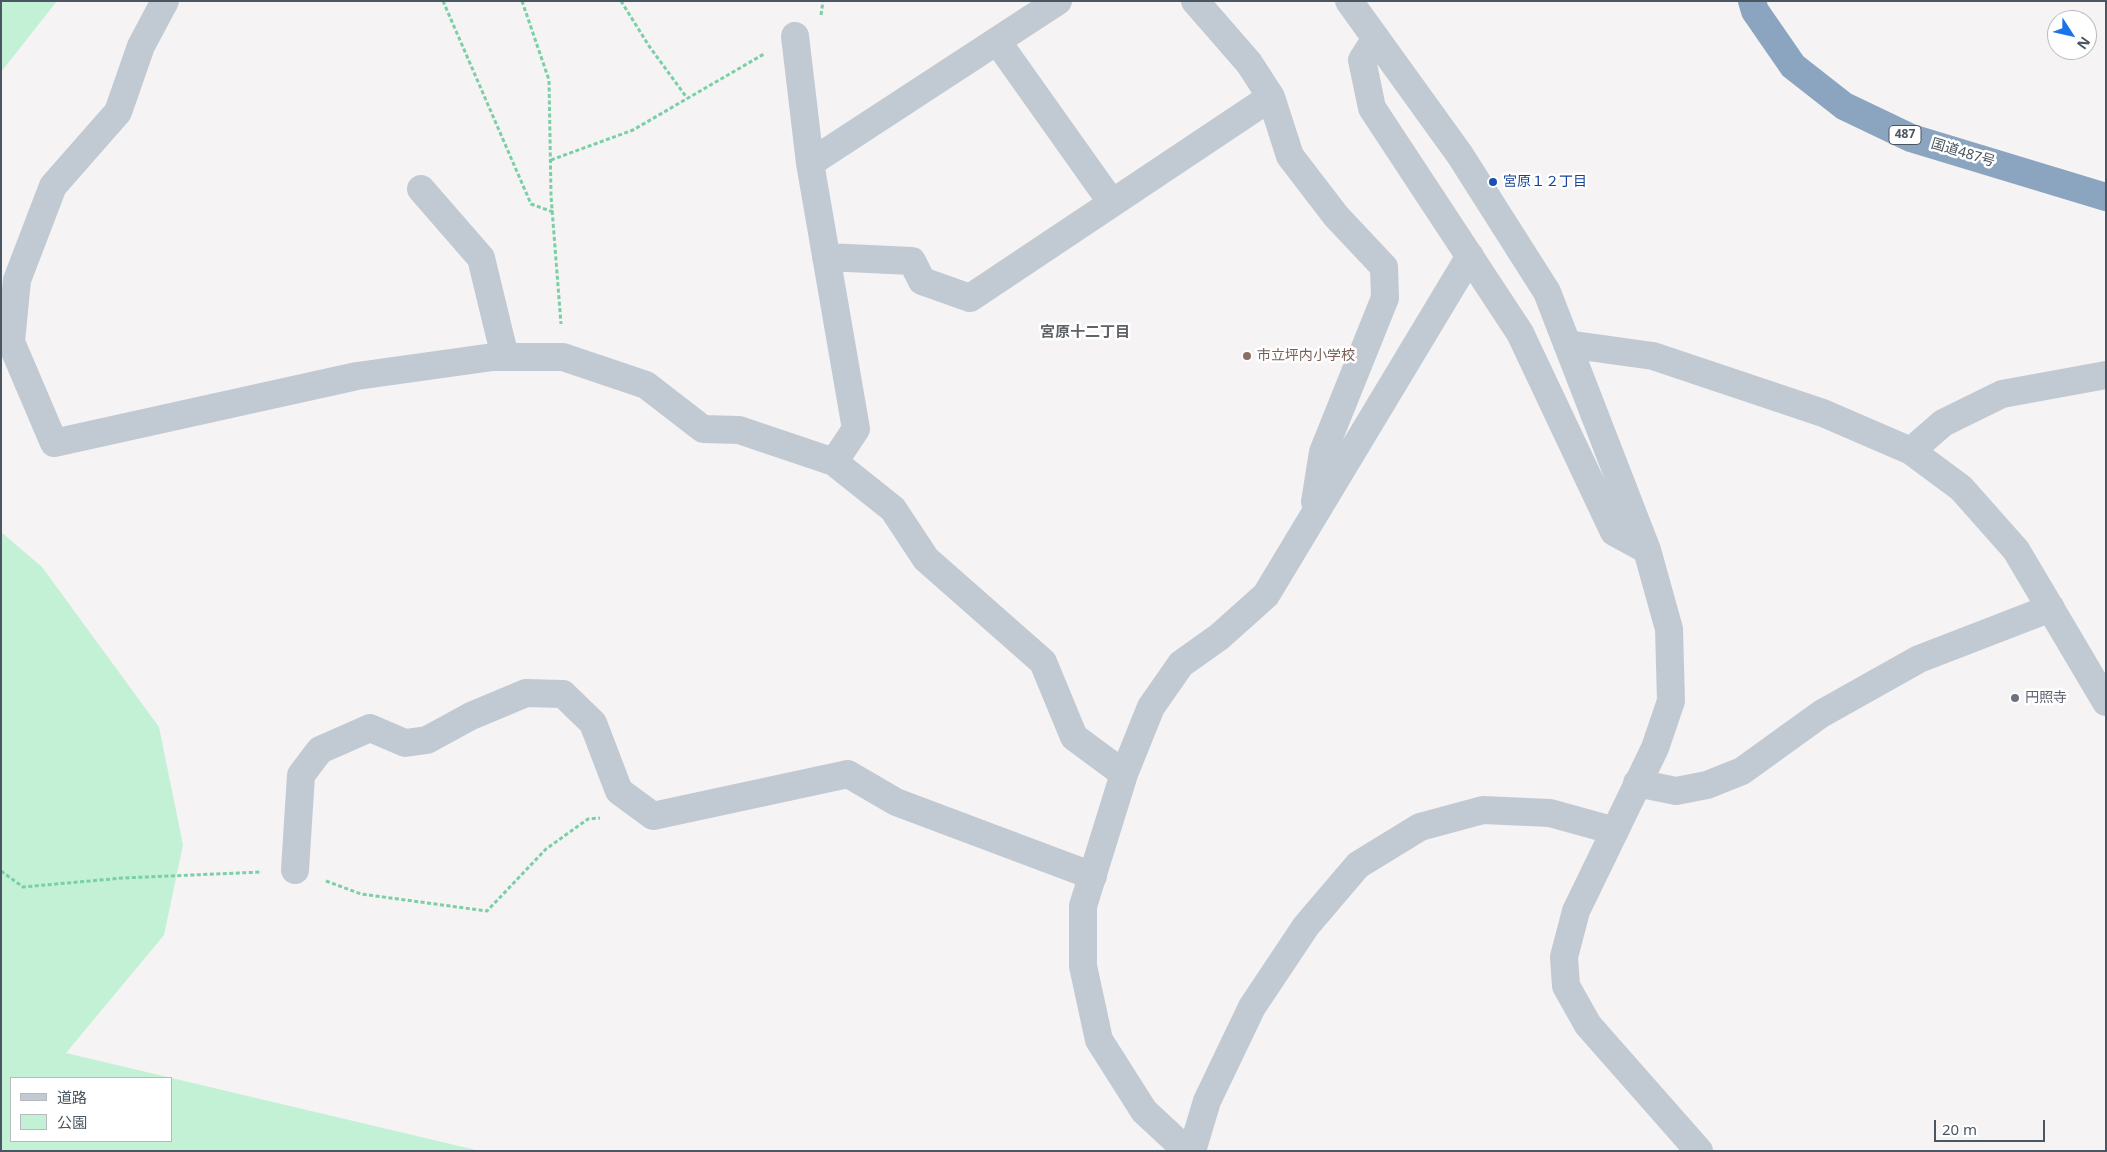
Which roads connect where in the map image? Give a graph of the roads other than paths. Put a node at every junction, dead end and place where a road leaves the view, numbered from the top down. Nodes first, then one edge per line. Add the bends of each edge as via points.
1 (165, 1) edge
2 (1058, 1) edge
3 (1195, 1) edge
4 (1349, 1) edge
5 (1752, 1) edge
6 (795, 36) road end
7 (1376, 38) junction
8 (997, 41) junction
9 (1271, 97) junction
10 (810, 163) junction
11 (422, 189) dead end
12 (2106, 197) edge
13 (1112, 203) junction
14 (1470, 256) junction
15 (826, 257) junction
16 (1567, 344) junction
17 (505, 357) junction
18 (2106, 375) edge
19 (1911, 451) junction
20 (834, 462) junction
21 (1312, 518) junction
22 (1646, 550) junction
23 (2051, 608) junction
24 (2106, 702) edge
25 (1124, 774) junction
26 (1638, 784) junction
27 (1615, 831) junction
28 (296, 870) road end
29 (1093, 876) junction
30 (1187, 1151) edge
31 (1192, 1151) edge
32 (1699, 1151) edge

1 - 17 street via 141,46 118,112 53,186 17,280 11,342 54,443 357,376
2 - 8 street
3 - 9 street via 1249,63
4 - 7 street
5 - 12 highway, 国道487号 / 487 via 1755,11 1794,66 1844,106 1911,138
6 - 10 street
7 - 14 street via 1362,60 1372,108
7 - 16 street via 1460,155 1548,292
8 - 10 street
8 - 13 street
9 - 13 street
9 - 21 street via 1290,156 1336,216 1384,267 1385,298 1323,452
10 - 15 street
11 - 17 street via 480,258
13 - 15 street via 970,298 922,281 912,261
14 - 21 street
14 - 22 street via 1520,332 1614,532
15 - 20 street via 856,429
16 - 19 street via 1653,356 1823,413
16 - 22 street
17 - 20 street via 563,357 646,385 703,429 739,430
18 - 19 street via 2002,394 1943,423
19 - 23 street via 1961,488 2016,550
20 - 25 street via 893,509 926,558 1043,662 1074,737
21 - 25 street via 1266,595 1219,637 1181,664 1151,707
22 - 26 street via 1669,629 1671,701
23 - 24 street
23 - 26 street via 1920,659 1821,714 1742,770 1707,785 1676,790
25 - 29 street
26 - 27 street
27 - 31 street via 1550,813 1483,810 1420,827 1358,865 1306,926 1252,1007 1207,1101
27 - 32 street via 1576,912 1564,957 1566,986 1588,1025
28 - 29 street via 301,775 320,750 370,728 405,743 427,740 471,716 526,693 563,694 593,723 619,791 653,816 848,774 896,802
29 - 30 street via 1083,906 1083,966 1099,1040 1144,1111

